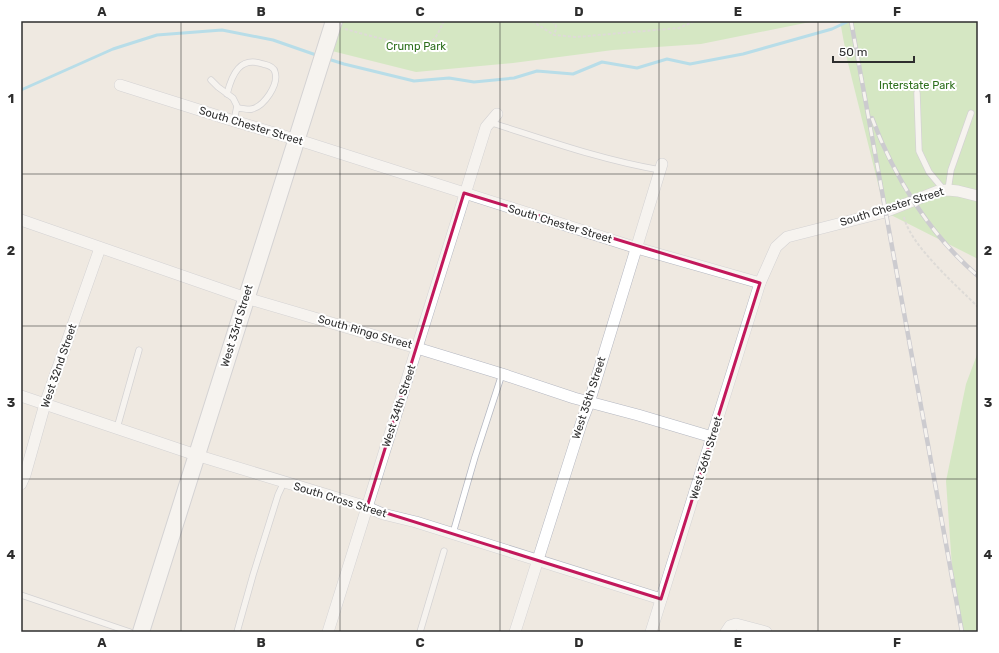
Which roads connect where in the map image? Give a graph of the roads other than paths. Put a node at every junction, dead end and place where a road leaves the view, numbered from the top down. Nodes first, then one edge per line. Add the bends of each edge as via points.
1 (338, 24) edge
2 (211, 80) dead end
3 (120, 85) dead end
4 (917, 93) dead end
5 (227, 94) junction
6 (237, 108) junction
7 (971, 113) dead end
8 (493, 118) joint
9 (234, 121) junction
10 (296, 140) junction
11 (661, 167) joint
12 (946, 190) junction
13 (464, 193) junction
14 (978, 196) edge
15 (21, 220) edge
16 (100, 248) junction
17 (636, 248) junction
18 (760, 283) junction
19 (246, 298) junction
20 (417, 348) junction
21 (139, 350) dead end
22 (502, 374) junction
23 (21, 396) edge
24 (589, 403) junction
25 (45, 404) junction
26 (117, 428) junction
27 (712, 437) junction
28 (196, 455) junction
29 (284, 482) junction
30 (21, 484) edge
31 (367, 507) junction
32 (453, 533) junction
33 (444, 551) dead end
34 (538, 560) junction
35 (21, 596) edge
36 (661, 599) junction
37 (762, 631) edge
38 (130, 632) edge
39 (140, 632) edge
40 (236, 632) edge
41 (328, 632) edge
42 (420, 632) edge
43 (515, 632) edge
44 (651, 632) edge
45 (726, 632) edge

1 - 10 street, West 33rd Street via 324,49
2 - 5 lane
3 - 9 street, South Chester Street
4 - 12 lane via 919,151 930,172
5 - 6 lane via 233,98
5 - 6 lane via 233,76 246,62 260,62 275,71 274,86 263,103 251,109
6 - 9 lane
7 - 12 lane via 950,170
8 - 11 lane via 584,153 640,167
8 - 13 street, West 34th Street via 486,127
9 - 10 street, South Chester Street
10 - 13 street, South Chester Street
10 - 19 street, West 33rd Street
11 - 17 street, West 35th Street
12 - 14 street, South Chester Street
12 - 18 street, South Chester Street via 885,212 787,237 776,247
13 - 17 street, South Chester Street
13 - 20 street, West 34th Street
15 - 16 street, South Ringo Street
16 - 19 street, South Ringo Street
16 - 25 street, West 32nd Street
17 - 18 street, South Chester Street
17 - 24 street, West 35th Street
18 - 27 street, West 36th Street
19 - 20 street, South Ringo Street
19 - 28 street, West 33rd Street
20 - 22 street, South Ringo Street
20 - 31 street, West 34th Street
21 - 26 lane
22 - 24 street, South Ringo Street
22 - 32 lane
23 - 25 street, South Cross Street
24 - 27 street, South Ringo Street
24 - 34 street, West 35th Street
25 - 26 street, South Cross Street
25 - 30 street, West 32nd Street
26 - 28 street, South Cross Street
27 - 36 street, West 36th Street
28 - 29 street, South Cross Street
28 - 39 street, West 33rd Street
29 - 31 street, South Cross Street
29 - 40 lane via 252,574
31 - 32 street, South Cross Street via 383,514
31 - 41 street, West 34th Street
32 - 34 street, South Cross Street
33 - 42 lane
34 - 36 street, South Cross Street
34 - 43 street, West 35th Street
35 - 38 lane
36 - 44 street, West 36th Street
37 - 45 street via 736,624 730,626

